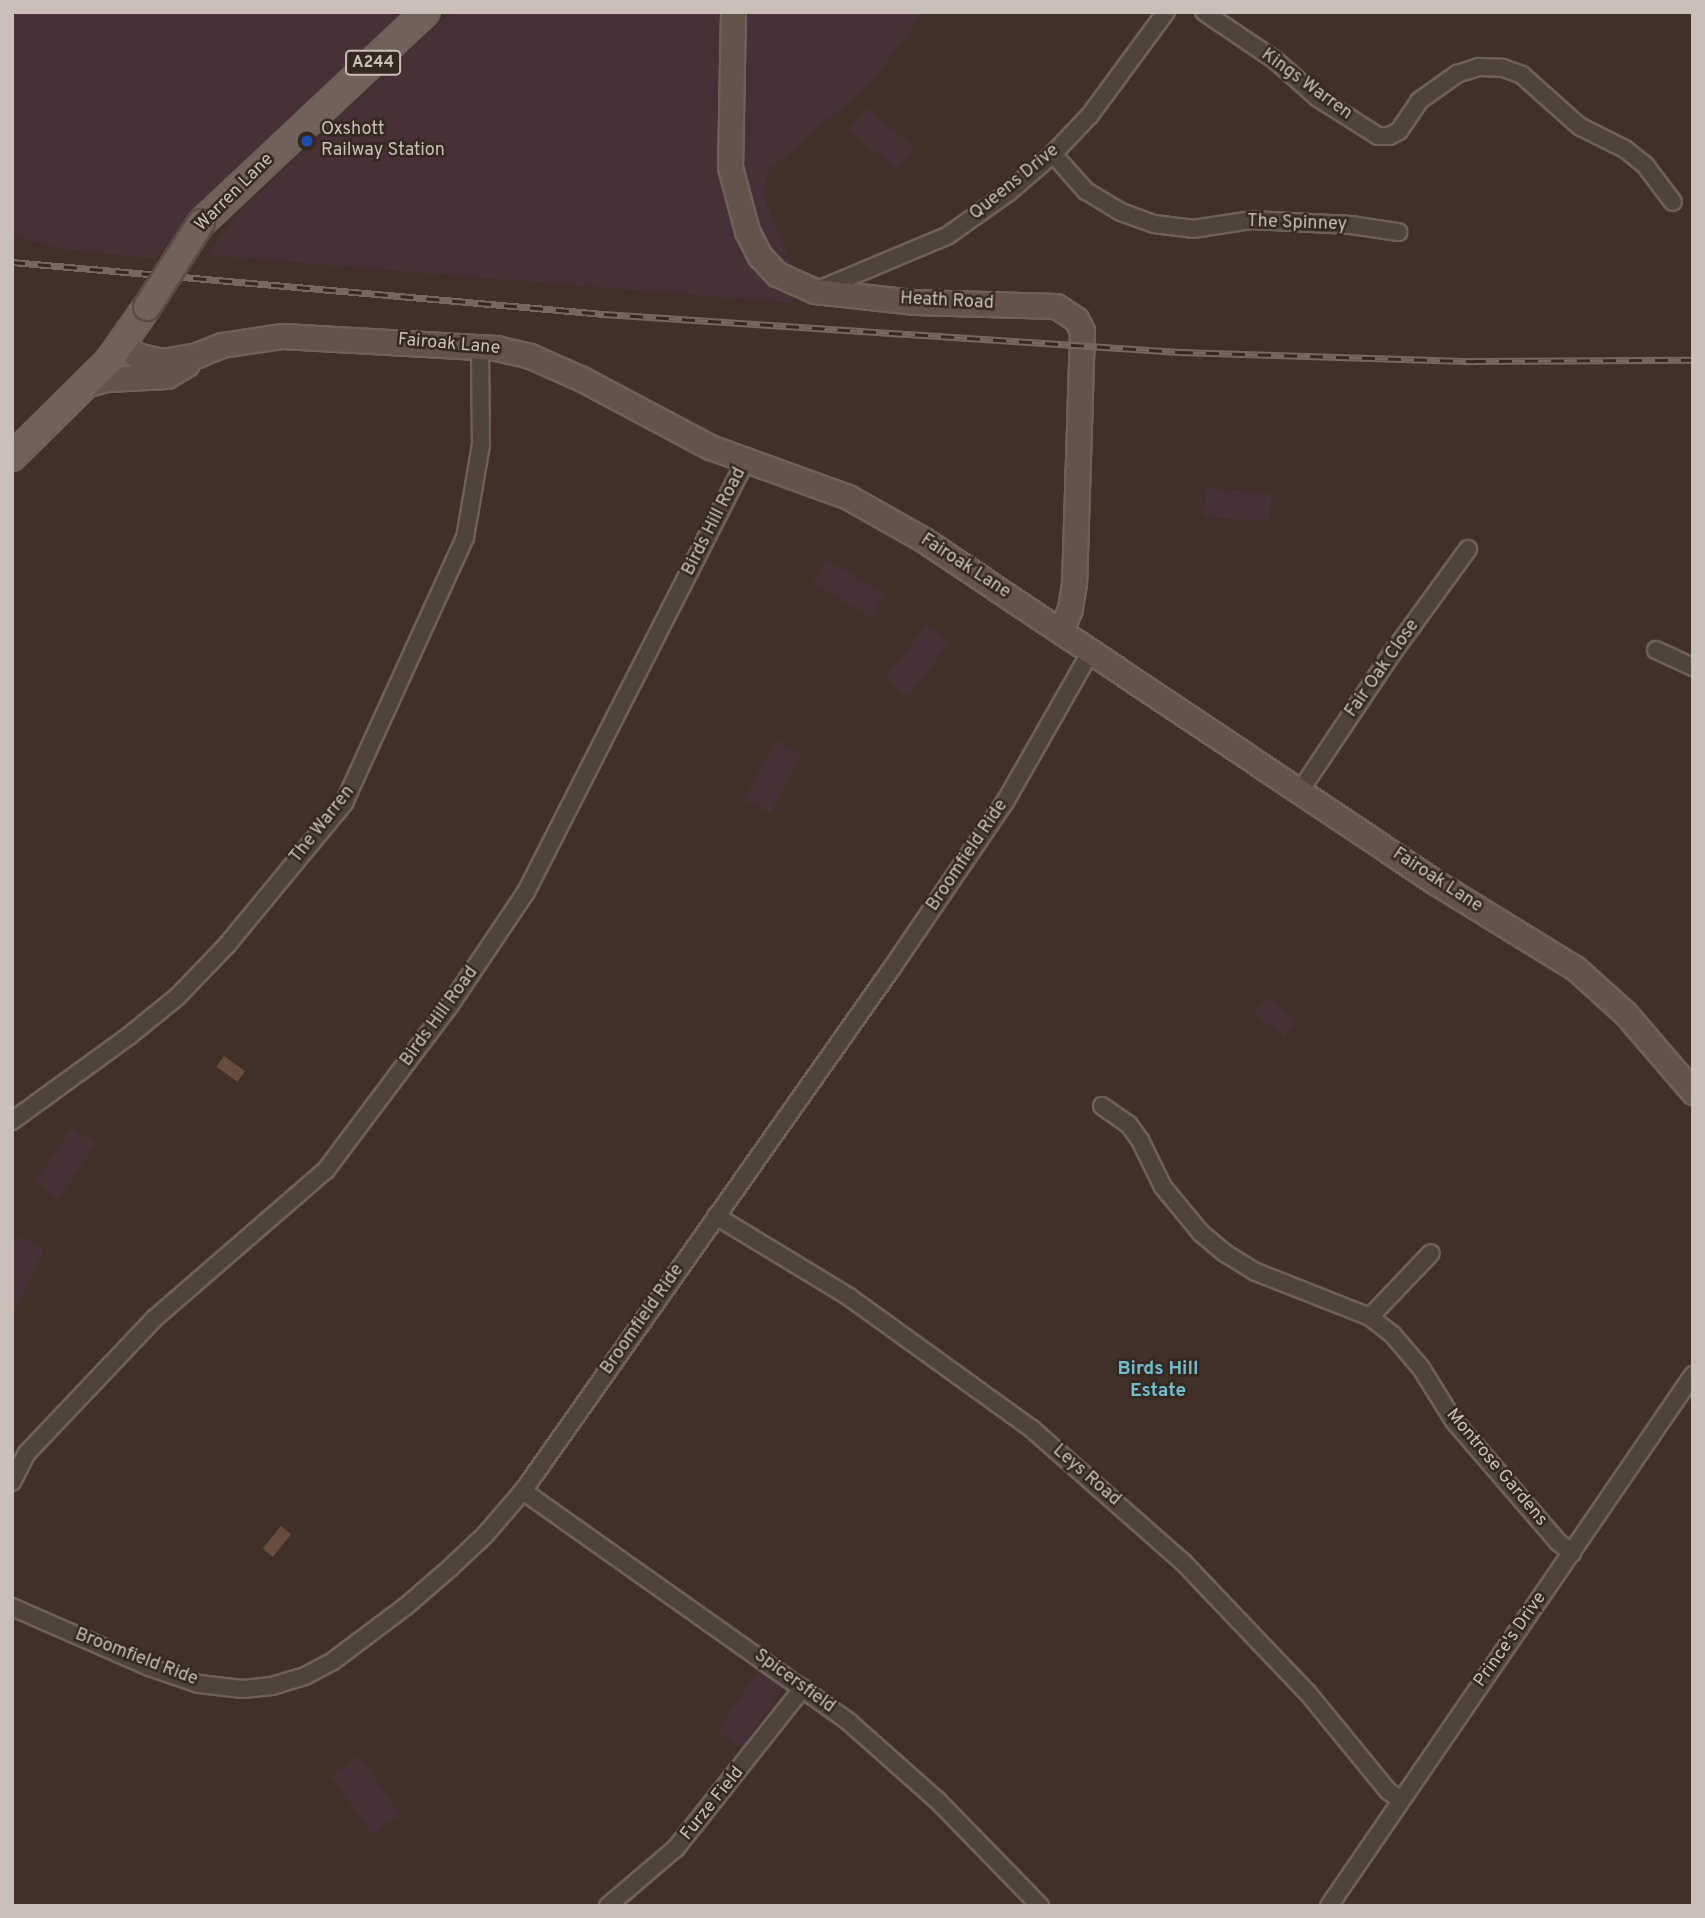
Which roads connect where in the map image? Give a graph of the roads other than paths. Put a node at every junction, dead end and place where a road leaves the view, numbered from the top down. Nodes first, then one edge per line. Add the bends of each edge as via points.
1 (426, 12) edge
2 (733, 12) edge
3 (1166, 12) edge
4 (1204, 12) edge
5 (1053, 154) junction
6 (1673, 202) dead end
7 (1398, 232) dead end
8 (815, 291) junction
9 (123, 344) junction
10 (480, 346) junction
11 (197, 355) junction
12 (88, 384) junction
13 (12, 457) edge
14 (746, 461) junction
15 (1468, 549) dead end
16 (1061, 630) junction
17 (1656, 650) dead end
18 (1091, 651) junction
19 (1693, 667) edge
20 (1300, 791) junction
21 (1693, 1092) edge
22 (1102, 1106) dead end
23 (12, 1122) edge
24 (716, 1216) junction
25 (1431, 1252) dead end
26 (1370, 1317) junction
27 (1693, 1375) edge
28 (12, 1482) edge
29 (523, 1490) junction
30 (1572, 1553) junction
31 (12, 1607) edge
32 (803, 1688) junction
33 (1401, 1800) junction
34 (608, 1906) edge
35 (1040, 1906) edge
36 (1329, 1906) edge

1 - 9 main road, Warren Lane / A244, bridge via 201,223
2 - 8 main road, Heath Road via 730,167 747,231 777,274
3 - 5 street, Queens Drive via 1090,115
4 - 6 street, Kings Warren via 1275,60 1318,98 1378,136 1399,131 1419,101 1457,74 1479,67 1522,75 1565,116 1645,165
5 - 7 street, The Spinney via 1086,191 1121,212 1154,224 1193,229 1252,220
5 - 8 street, Queens Drive via 947,236
8 - 16 main road, Heath Road via 915,302 1056,306 1076,319 1082,331 1074,583
9 - 11 main road, Fairoak Lane via 147,359
9 - 12 main road, Warren Lane / A244
10 - 11 main road, Fairoak Lane via 282,336 222,345
10 - 14 main road, Fairoak Lane via 530,356
10 - 23 street, The Warren via 481,444 465,538 345,803 178,996
11 - 12 main road via 167,376
12 - 13 main road, Warren Lane / A244
14 - 16 main road, Fairoak Lane via 886,516
14 - 28 street, Birds Hill Road via 526,892 450,1005 326,1170 155,1318 27,1453
15 - 20 street, Fair Oak Close
16 - 18 main road, Fairoak Lane
17 - 19 street
18 - 20 main road, Fairoak Lane
18 - 24 street, Broomfield Ride via 1036,751 944,893
20 - 21 main road, Fairoak Lane via 1574,968 1625,1013
22 - 26 street, Montrose Gardens via 1129,1125 1163,1187 1224,1253 1256,1272
24 - 29 street, Broomfield Ride
24 - 33 street, Leys Road via 849,1297 1051,1446 1184,1562 1307,1692 1388,1791
25 - 26 street
26 - 30 street, Montrose Gardens via 1407,1351 1454,1422
27 - 30 street, Prince's Drive
29 - 31 street, Broomfield Ride via 485,1535 405,1607 333,1661 272,1686 243,1689 199,1684
29 - 32 street, Spicersfield
30 - 33 street, Prince's Drive
32 - 34 street, Furze Field via 676,1849
32 - 35 street, Spicersfield via 906,1772
33 - 36 street, Prince's Drive

